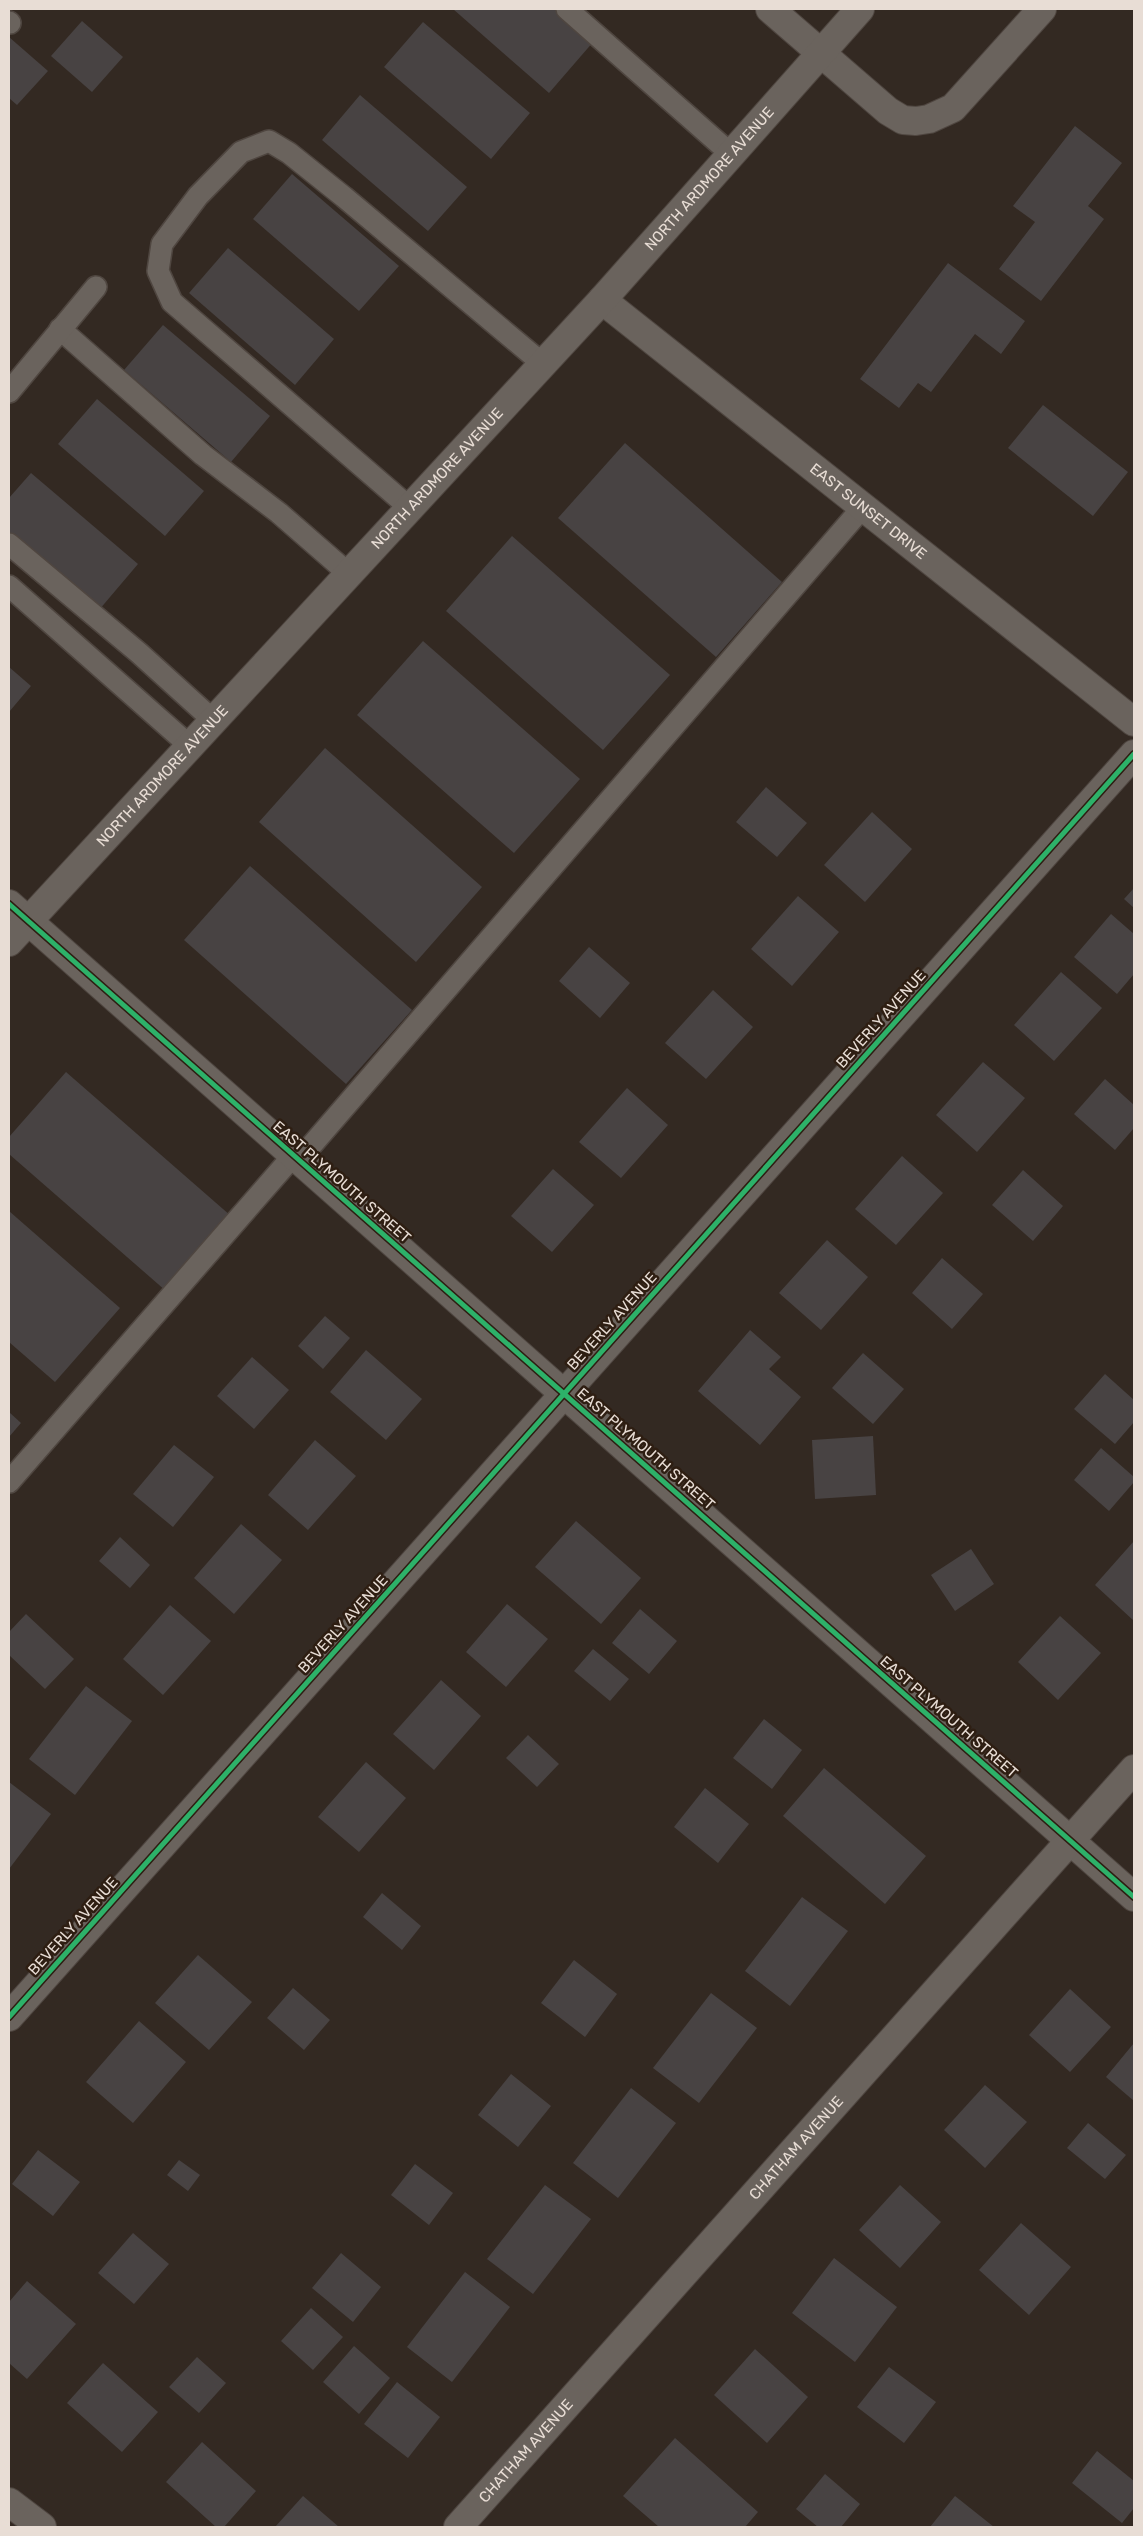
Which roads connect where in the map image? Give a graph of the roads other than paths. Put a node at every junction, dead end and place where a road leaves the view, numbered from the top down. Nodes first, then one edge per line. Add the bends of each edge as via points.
1 (567, 9) edge
2 (770, 9) edge
3 (860, 9) edge
4 (1042, 9) edge
5 (820, 53) junction
6 (731, 154) junction
7 (96, 287) dead end
8 (602, 300) junction
9 (60, 329) junction
10 (544, 364) junction
11 (9, 392) edge
12 (863, 507) junction
13 (410, 508) junction
14 (9, 544) edge
15 (349, 574) junction
16 (9, 586) edge
17 (214, 721) junction
18 (1134, 722) edge
19 (190, 746) junction
20 (1134, 754) edge
21 (18, 912) edge
22 (9, 942) edge
23 (296, 1158) junction
24 (564, 1394) junction
25 (9, 1482) edge
26 (1134, 1769) edge
27 (1070, 1841) junction
28 (1134, 1897) edge
29 (9, 2017) edge
30 (9, 2502) edge
31 (42, 2527) edge
32 (458, 2527) edge

1 - 6 lane
2 - 5 street
3 - 5 street, NORTH ARDMORE AVENUE
4 - 5 street via 953,108 929,119 903,120 888,111
5 - 6 street, NORTH ARDMORE AVENUE
6 - 8 street, NORTH ARDMORE AVENUE
7 - 9 lane
8 - 10 street, NORTH ARDMORE AVENUE
8 - 12 street, EAST SUNSET DRIVE
9 - 11 lane
9 - 15 lane via 203,455
10 - 13 street, NORTH ARDMORE AVENUE
10 - 13 lane via 344,197 289,153 268,141 241,152 198,196 162,244 158,271 172,302
12 - 18 street, EAST SUNSET DRIVE
12 - 23 lane
13 - 15 street, NORTH ARDMORE AVENUE
14 - 17 lane
15 - 17 street, NORTH ARDMORE AVENUE
16 - 19 lane
17 - 19 street, NORTH ARDMORE AVENUE
19 - 21 street, NORTH ARDMORE AVENUE
20 - 24 street, BEVERLY AVENUE
21 - 22 street, NORTH ARDMORE AVENUE
21 - 23 street, EAST PLYMOUTH STREET
23 - 24 street, EAST PLYMOUTH STREET
23 - 25 lane
24 - 27 street, EAST PLYMOUTH STREET
24 - 29 street, BEVERLY AVENUE
26 - 27 street, CHATHAM AVENUE
27 - 28 street, EAST PLYMOUTH STREET
27 - 32 street, CHATHAM AVENUE
30 - 31 street

